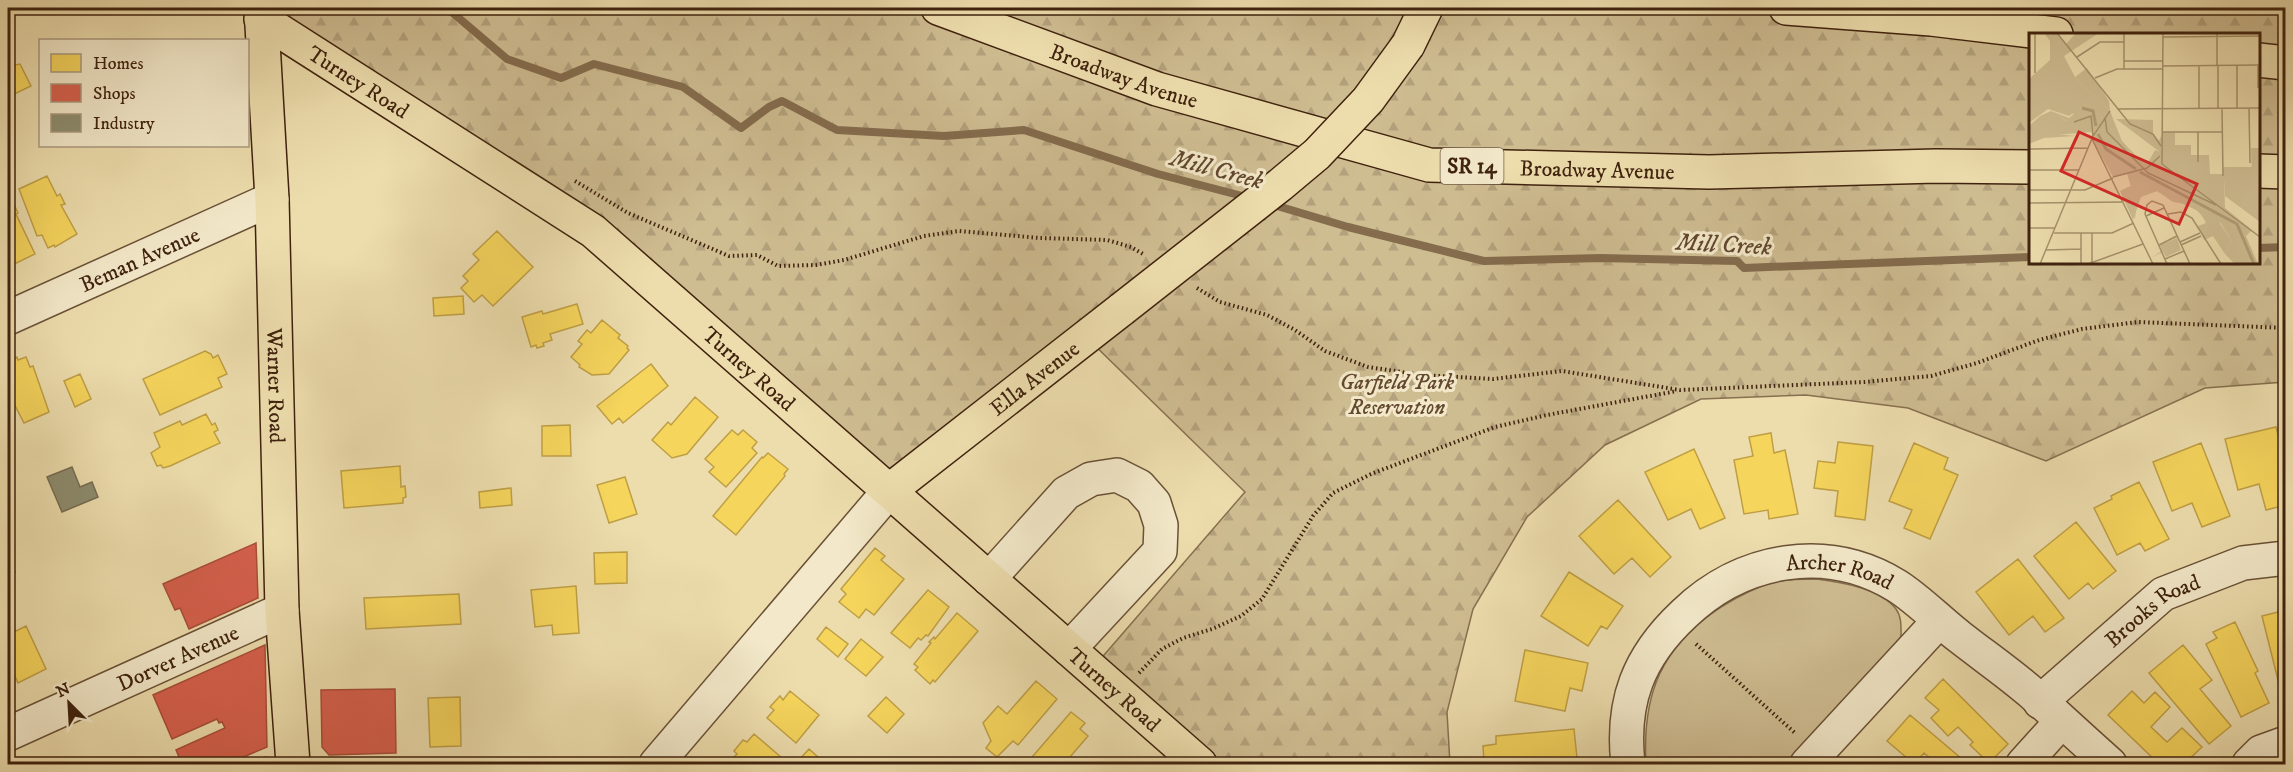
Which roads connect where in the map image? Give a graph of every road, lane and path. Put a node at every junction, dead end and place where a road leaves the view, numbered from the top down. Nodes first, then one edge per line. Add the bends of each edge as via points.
1 (938, 8) edge
2 (1426, 8) edge
3 (1786, 8) edge
4 (261, 13) edge
5 (2048, 33) edge
6 (2260, 60) edge
7 (2286, 63) edge
8 (2029, 167) edge
9 (2260, 171) edge
10 (2286, 172) edge
11 (567, 176) dead end
12 (272, 198) junction
13 (1150, 258) dead end
14 (1196, 287) dead end
15 (8, 318) edge
16 (2286, 328) edge
17 (1680, 390) junction
18 (889, 491) junction
19 (2286, 558) edge
20 (989, 579) junction
21 (282, 610) junction
22 (1939, 621) junction
23 (1691, 639) dead end
24 (1069, 649) junction
25 (1119, 693) junction
26 (2051, 712) junction
27 (8, 734) edge
28 (2286, 743) edge
29 (1802, 750) edge
30 (293, 765) edge
31 (656, 765) edge
32 (1200, 765) edge
33 (1628, 765) edge
34 (2023, 765) edge
35 (2110, 765) edge
36 (2249, 765) edge

1 - 8 main road, Broadway Avenue / SR 14 via 1157,88 1429,165 1709,172
2 - 18 main road, Ella Avenue, bridge via 1408,45 1368,100 1317,154
3 - 5 main road
4 - 12 main road, Warner Road
4 - 18 main road, Turney Road via 593,231
6 - 7 main road
9 - 10 main road
11 - 13 path via 648,222 729,256 757,255 778,266 844,260 924,236 959,231 1107,240
12 - 15 street, Beman Avenue
12 - 21 main road, Warner Road
14 - 17 path via 1220,302 1267,315 1325,351 1368,367 1493,379 1562,371
16 - 17 path via 2138,322 2082,329 2039,340 1931,376
17 - 25 path via 1495,427 1371,474 1333,494 1313,516 1262,599 1241,616 1162,649
18 - 20 main road, Turney Road
18 - 31 street, Ella Avenue
19 - 26 street, Brooks Road via 2243,563 2163,594
20 - 24 main road, Turney Road
20 - 24 street via 1066,493 1091,479 1117,475 1139,486 1154,503 1161,525 1160,551
21 - 27 street, Dorver Avenue
21 - 30 main road, Warner Road
22 - 26 street, Archer Road
22 - 29 street
22 - 33 street, Archer Road via 1897,586 1855,566 1812,560 1773,564 1733,579 1698,600 1668,628 1647,656 1630,694 1625,743
23 - 29 path
24 - 25 main road, Turney Road
25 - 32 main road, Turney Road
26 - 34 street, Brooks Road
26 - 35 street, Archer Road
28 - 36 street via 2261,752

